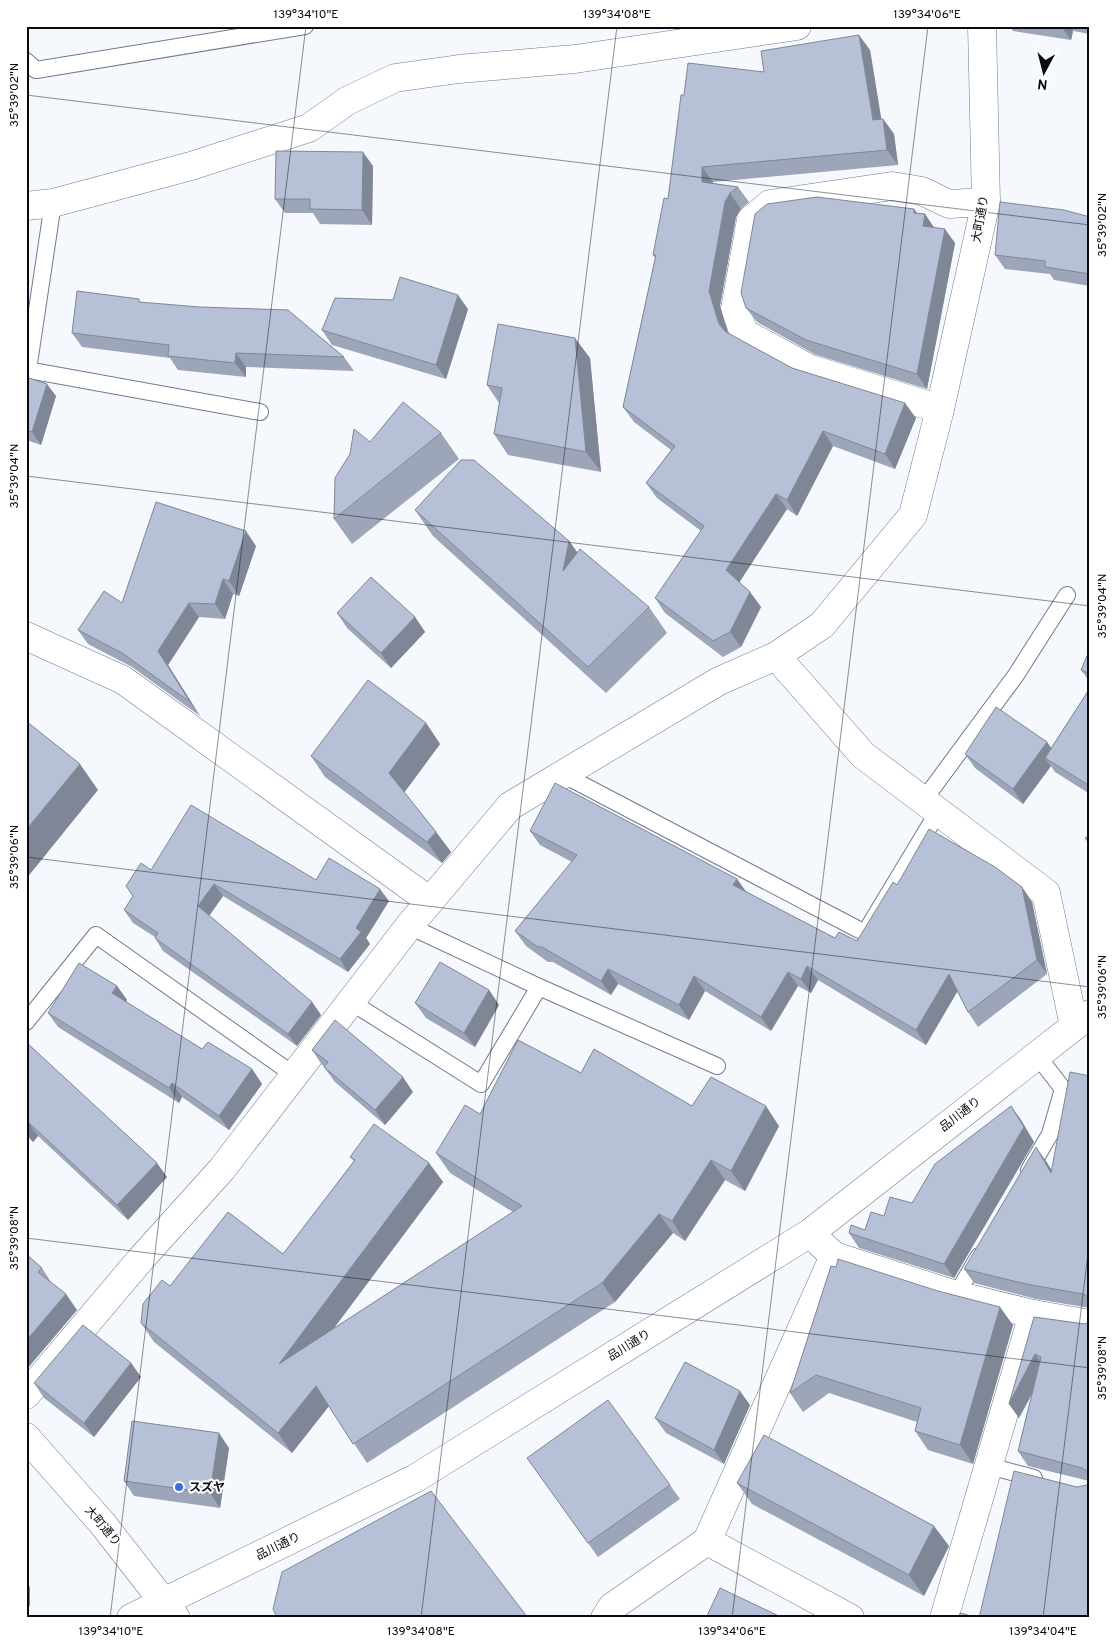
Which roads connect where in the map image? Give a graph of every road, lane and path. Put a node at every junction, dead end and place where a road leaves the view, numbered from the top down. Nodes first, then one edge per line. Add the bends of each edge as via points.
1 (305, 26) edge
2 (797, 26) edge
3 (982, 26) edge
4 (26, 61) edge
5 (53, 203) junction
6 (995, 203) junction
7 (26, 206) edge
8 (940, 409) junction
9 (260, 412) dead end
10 (1067, 594) dead end
11 (26, 636) edge
12 (776, 656) junction
13 (562, 774) junction
14 (931, 806) junction
15 (430, 901) junction
16 (409, 926) junction
17 (539, 987) junction
18 (351, 1002) junction
19 (1082, 1020) edge
20 (26, 1022) edge
21 (1036, 1054) junction
22 (717, 1066) dead end
23 (294, 1075) junction
24 (1021, 1185) edge
25 (810, 1233) junction
26 (986, 1244) edge
27 (834, 1256) junction
28 (956, 1296) junction
29 (1033, 1314) junction
30 (1090, 1324) edge
31 (26, 1395) edge
32 (26, 1437) edge
33 (990, 1466) junction
34 (1053, 1482) edge
35 (707, 1541) junction
36 (171, 1610) edge
37 (131, 1618) edge
38 (605, 1618) edge
39 (850, 1618) edge
40 (944, 1618) edge

1 - 4 lane via 36,70
2 - 5 street via 575,59 395,78 347,101 309,128 191,166
3 - 6 street, 大町通り
5 - 7 street
5 - 9 lane via 28,370
6 - 8 street, 大町通り
6 - 8 street via 949,204 922,191 892,186 770,204 751,220 735,309 744,333 810,369
8 - 12 street, 大町通り via 912,515 822,626
10 - 14 lane
11 - 15 street via 123,680
12 - 13 street, 大町通り via 719,681
12 - 14 street via 863,755
13 - 14 lane via 865,932
13 - 15 street, 大町通り via 510,806
14 - 19 street via 1046,893
15 - 16 street, 大町通り
16 - 17 lane
16 - 18 street, 大町通り
17 - 18 lane via 481,1084
17 - 22 lane
18 - 23 street, 大町通り
19 - 21 street, 品川通り
20 - 23 lane via 96,936
21 - 24 lane via 1063,1088 1050,1134
21 - 25 street, 品川通り
23 - 31 street, 大町通り via 222,1169
25 - 27 street
25 - 36 street, 品川通り via 416,1478
26 - 28 lane
27 - 28 street
27 - 35 street
28 - 29 street
29 - 30 street
29 - 33 street
32 - 36 street, 大町通り via 100,1521
33 - 34 lane
33 - 40 street
35 - 38 street via 612,1607
35 - 39 street
36 - 37 street, 品川通り

